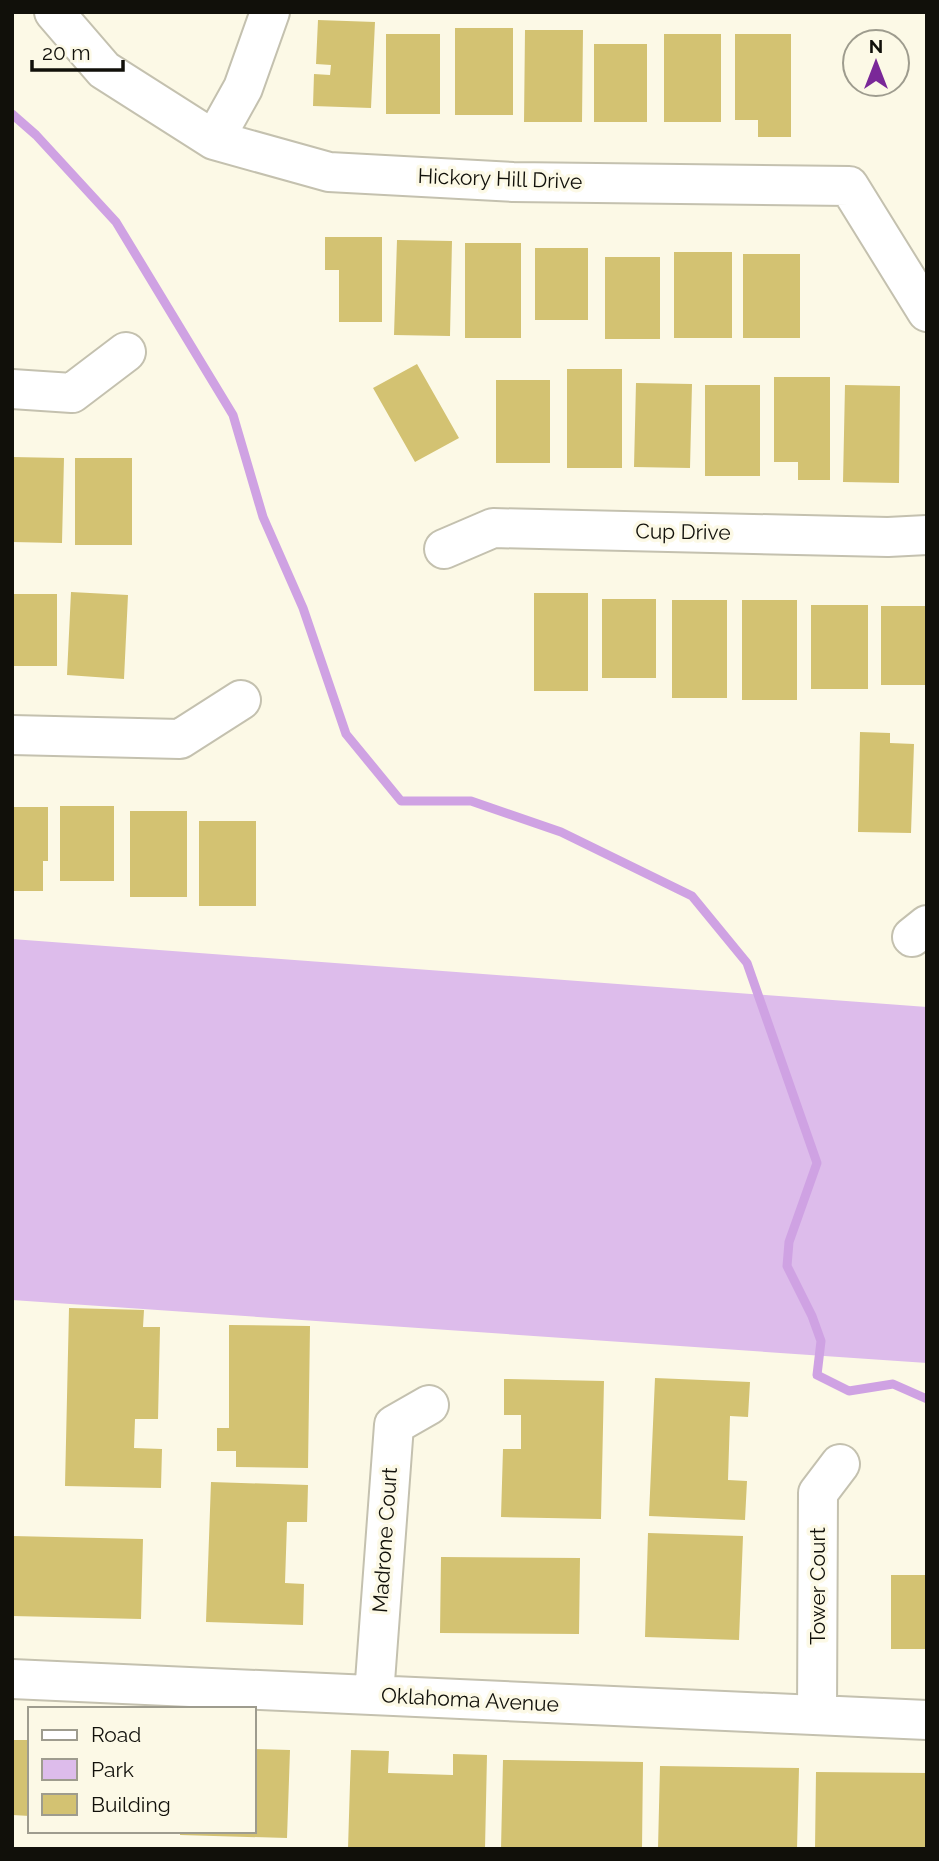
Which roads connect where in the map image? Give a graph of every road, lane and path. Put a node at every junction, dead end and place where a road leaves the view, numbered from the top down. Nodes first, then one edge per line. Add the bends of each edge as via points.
1 (54, 12) edge
2 (270, 12) edge
3 (214, 140) junction
4 (927, 312) edge
5 (126, 352) dead end
6 (12, 389) edge
7 (927, 535) edge
8 (444, 549) dead end
9 (240, 700) dead end
10 (12, 735) edge
11 (429, 1405) dead end
12 (840, 1464) dead end
13 (12, 1679) edge
14 (374, 1695) junction
15 (817, 1715) junction
16 (927, 1720) edge

1 - 3 street, Hickory Hill Drive via 104,70
2 - 3 street via 243,88
3 - 4 street, Hickory Hill Drive via 329,172 513,182 849,186
5 - 6 street via 72,393
7 - 8 street, Cup Drive via 493,528
9 - 10 street via 180,739
11 - 14 street, Madrone Court via 394,1425
12 - 15 street, Tower Court via 818,1493
13 - 14 street, Oklahoma Avenue
14 - 15 street, Oklahoma Avenue
15 - 16 street, Oklahoma Avenue

